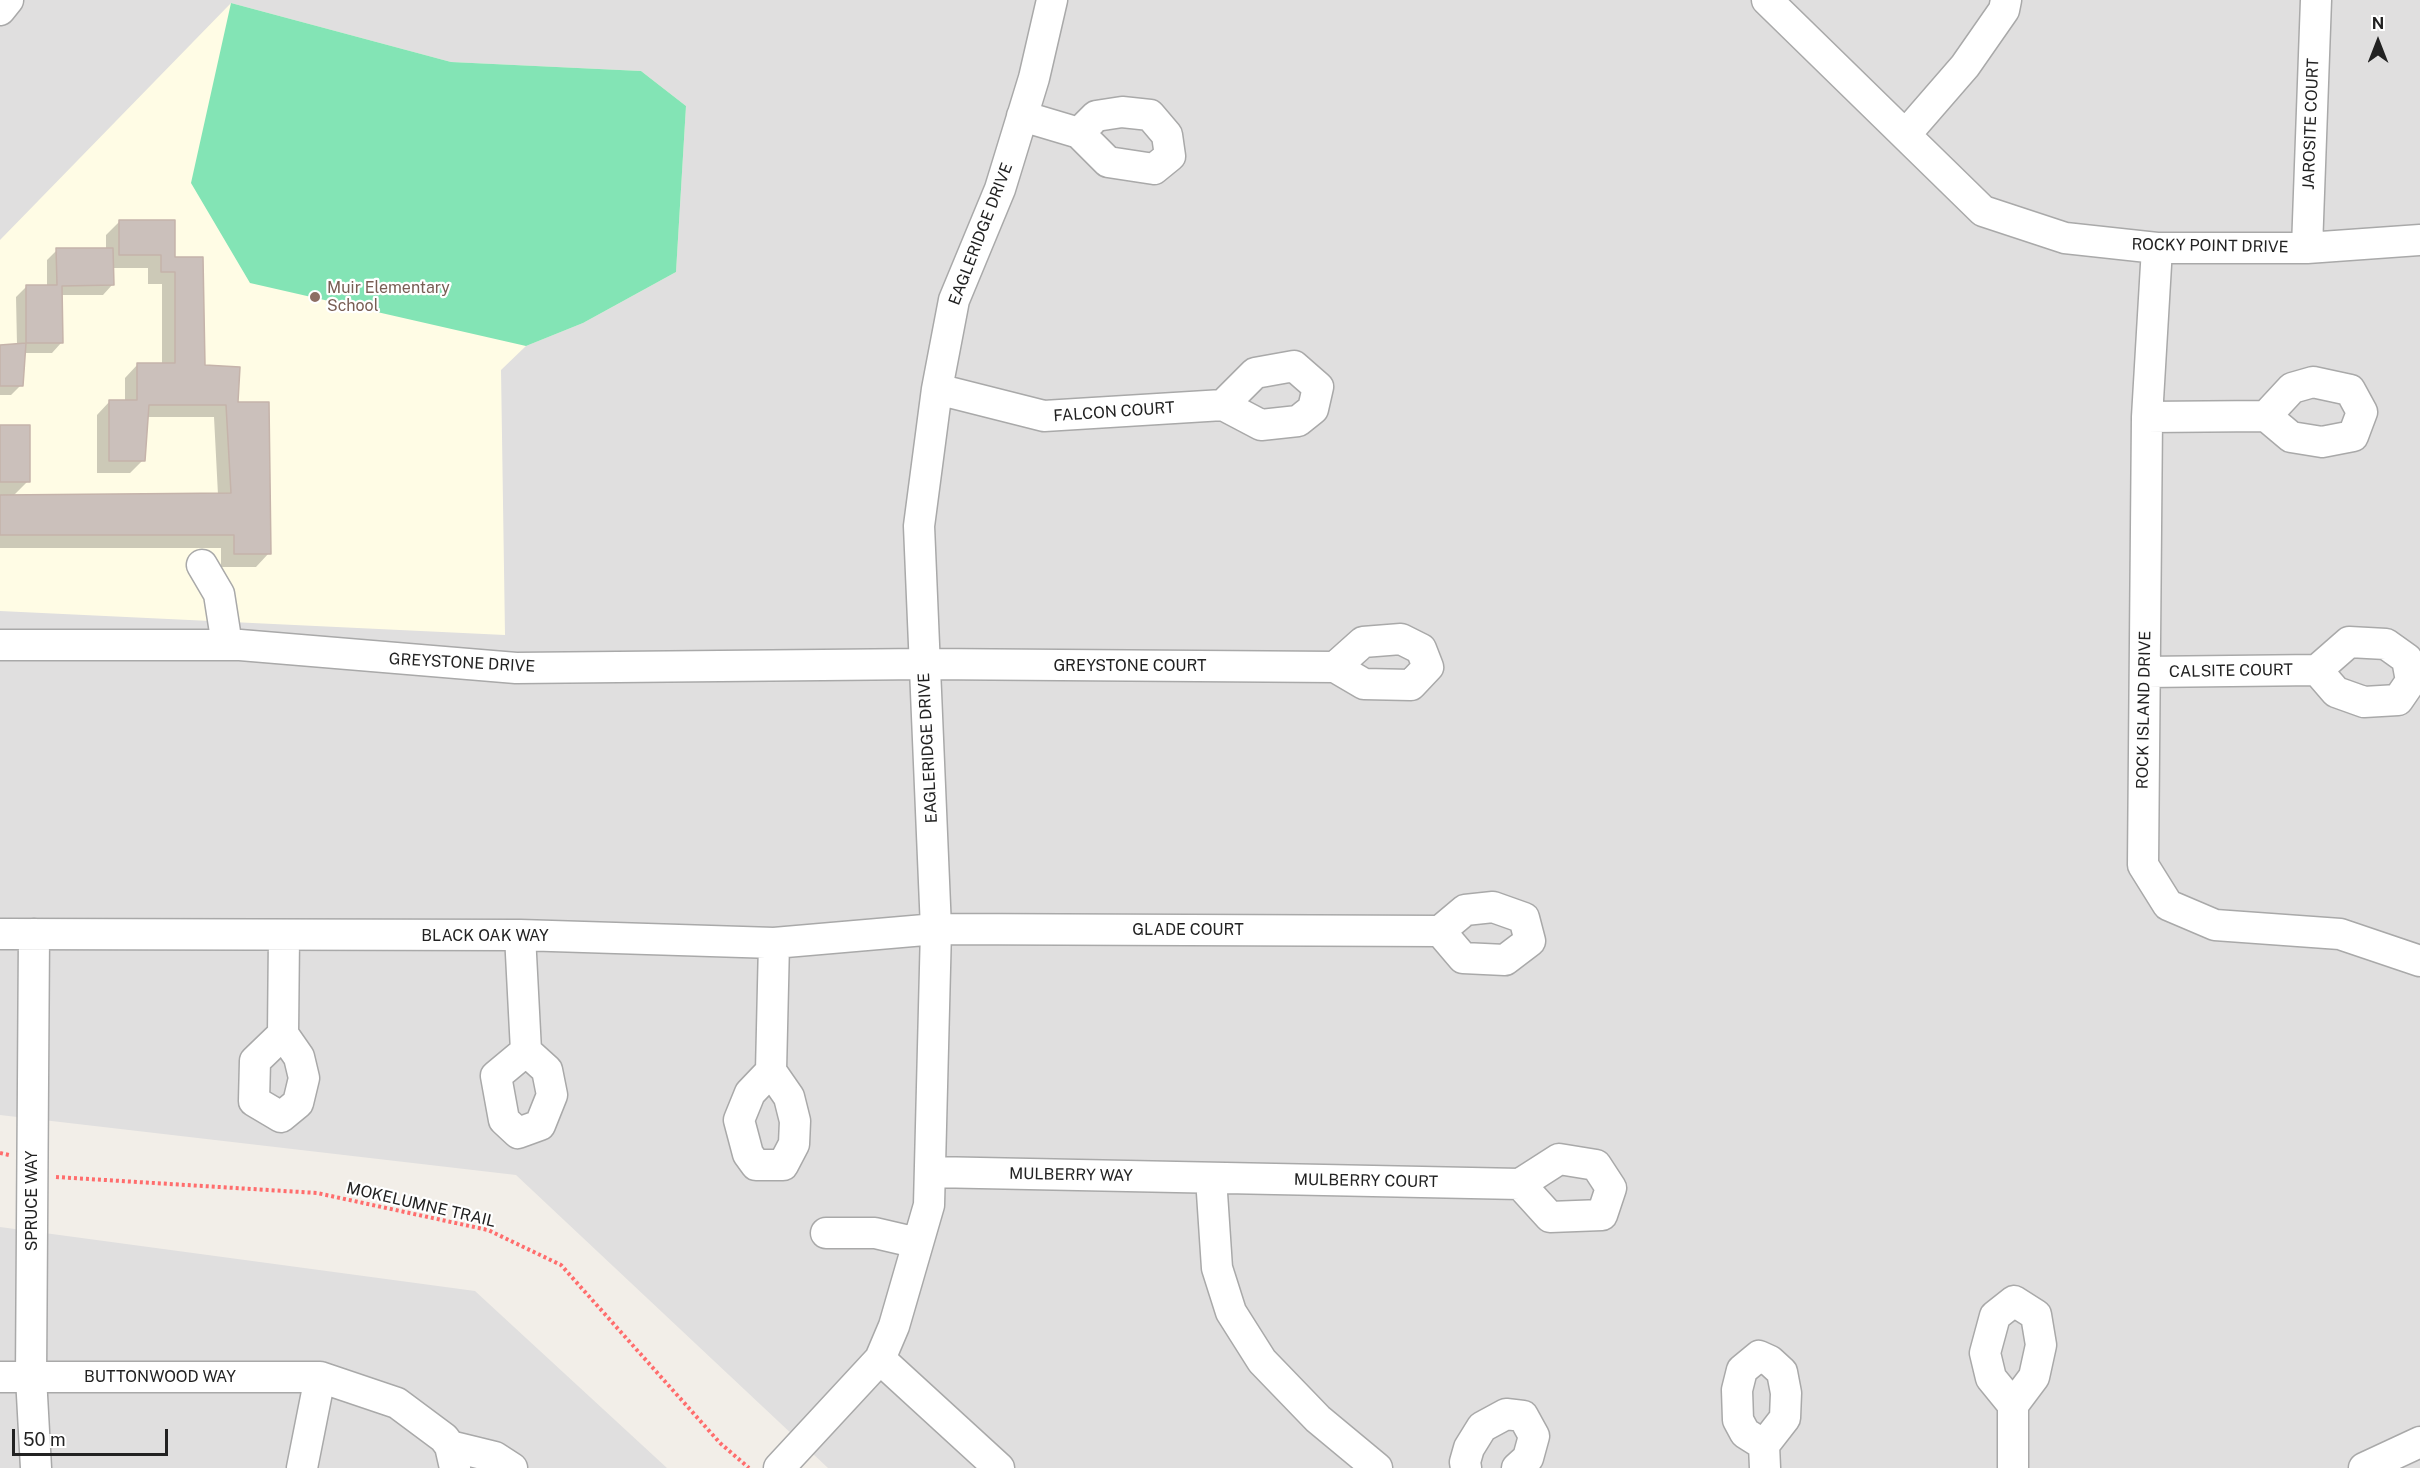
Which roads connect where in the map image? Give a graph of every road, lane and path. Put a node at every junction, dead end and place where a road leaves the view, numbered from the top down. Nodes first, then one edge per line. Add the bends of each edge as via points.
1 (8, 0) edge
2 (1052, 0) edge
3 (1767, 0) edge
4 (2006, 0) edge
5 (2316, 0) edge
6 (0, 10) edge
7 (1022, 116) junction
8 (1079, 133) dead end
9 (1906, 134) junction
10 (2420, 240) edge
11 (2157, 248) junction
12 (2307, 248) junction
13 (937, 388) junction
14 (1223, 405) dead end
15 (2266, 416) dead end
16 (2147, 417) junction
17 (202, 565) dead end
18 (0, 645) edge
19 (227, 645) junction
20 (924, 664) junction
21 (1335, 667) dead end
22 (2317, 670) dead end
23 (2145, 672) junction
24 (936, 929) junction
25 (1440, 931) dead end
26 (0, 934) edge
27 (34, 934) junction
28 (520, 935) junction
29 (284, 936) junction
30 (774, 944) junction
31 (2420, 961) edge
32 (283, 1034) dead end
33 (526, 1051) dead end
34 (771, 1071) dead end
35 (0, 1153) edge
36 (33, 1168) junction
37 (931, 1172) junction
38 (1211, 1178) junction
39 (1520, 1184) dead end
40 (826, 1233) dead end
41 (918, 1243) junction
42 (880, 1359) junction
43 (0, 1377) edge
44 (31, 1377) junction
45 (320, 1377) junction
46 (2013, 1405) dead end
47 (2420, 1442) edge
48 (453, 1457) edge
49 (36, 1468) edge
50 (302, 1468) edge
51 (512, 1468) edge
52 (749, 1468) edge
53 (779, 1468) edge
54 (999, 1468) edge
55 (1377, 1468) edge
56 (1466, 1468) edge
57 (1517, 1468) edge
58 (2013, 1468) edge
59 (2364, 1468) edge

1 - 6 street
2 - 7 street, EAGLERIDGE DRIVE
3 - 9 street, ROCKY POINT DRIVE
4 - 9 street via 2004,10 1965,66
5 - 12 street, JAROSITE COURT
7 - 8 street
7 - 13 street, EAGLERIDGE DRIVE via 1000,189 954,300
9 - 11 street, ROCKY POINT DRIVE via 1983,211 2065,238
10 - 12 street, ROCKY POINT DRIVE
11 - 12 street, ROCKY POINT DRIVE
11 - 16 street, ROCK ISLAND DRIVE
13 - 14 street, FALCON COURT via 1044,416
13 - 20 street, EAGLERIDGE DRIVE via 919,526
15 - 16 street
16 - 23 street, ROCK ISLAND DRIVE
17 - 19 street via 219,594
18 - 19 street, GREYSTONE DRIVE
19 - 20 street, GREYSTONE DRIVE via 516,668
20 - 21 street, GREYSTONE COURT
20 - 24 street, EAGLERIDGE DRIVE
22 - 23 street, CALSITE COURT
23 - 31 street, ROCK ISLAND DRIVE via 2143,865 2169,905 2216,925 2340,934
24 - 25 street, GLADE COURT
24 - 30 street, BLACK OAK WAY
24 - 37 street, EAGLERIDGE DRIVE
26 - 27 street, BLACK OAK WAY
27 - 29 street, BLACK OAK WAY
27 - 36 street, SPRUCE WAY
28 - 29 street, BLACK OAK WAY
28 - 30 street, BLACK OAK WAY
28 - 33 street
29 - 32 street
30 - 34 street
35 - 36 path, MOKELUMNE TRAIL via 14,1156
36 - 44 street, SPRUCE WAY
36 - 52 path, MOKELUMNE TRAIL via 51,1177 317,1193 488,1230 561,1265 720,1443
37 - 38 street, MULBERRY WAY
37 - 41 street, EAGLERIDGE DRIVE via 929,1205
38 - 39 street, MULBERRY COURT
38 - 55 street via 1217,1268 1231,1312 1262,1361 1318,1419
40 - 41 street via 875,1233
41 - 42 street, EAGLERIDGE DRIVE via 894,1326
42 - 53 street, EAGLERIDGE DRIVE
42 - 54 street
43 - 44 street, BUTTONWOOD WAY
44 - 45 street, BUTTONWOOD WAY
44 - 49 street, SPRUCE WAY
45 - 48 street, BUTTONWOOD WAY via 397,1403 444,1438
45 - 50 street
46 - 58 street
47 - 59 street
48 - 51 street via 495,1457
56 - 57 street via 1469,1448 1482,1427 1506,1414 1523,1416 1534,1436 1528,1458

